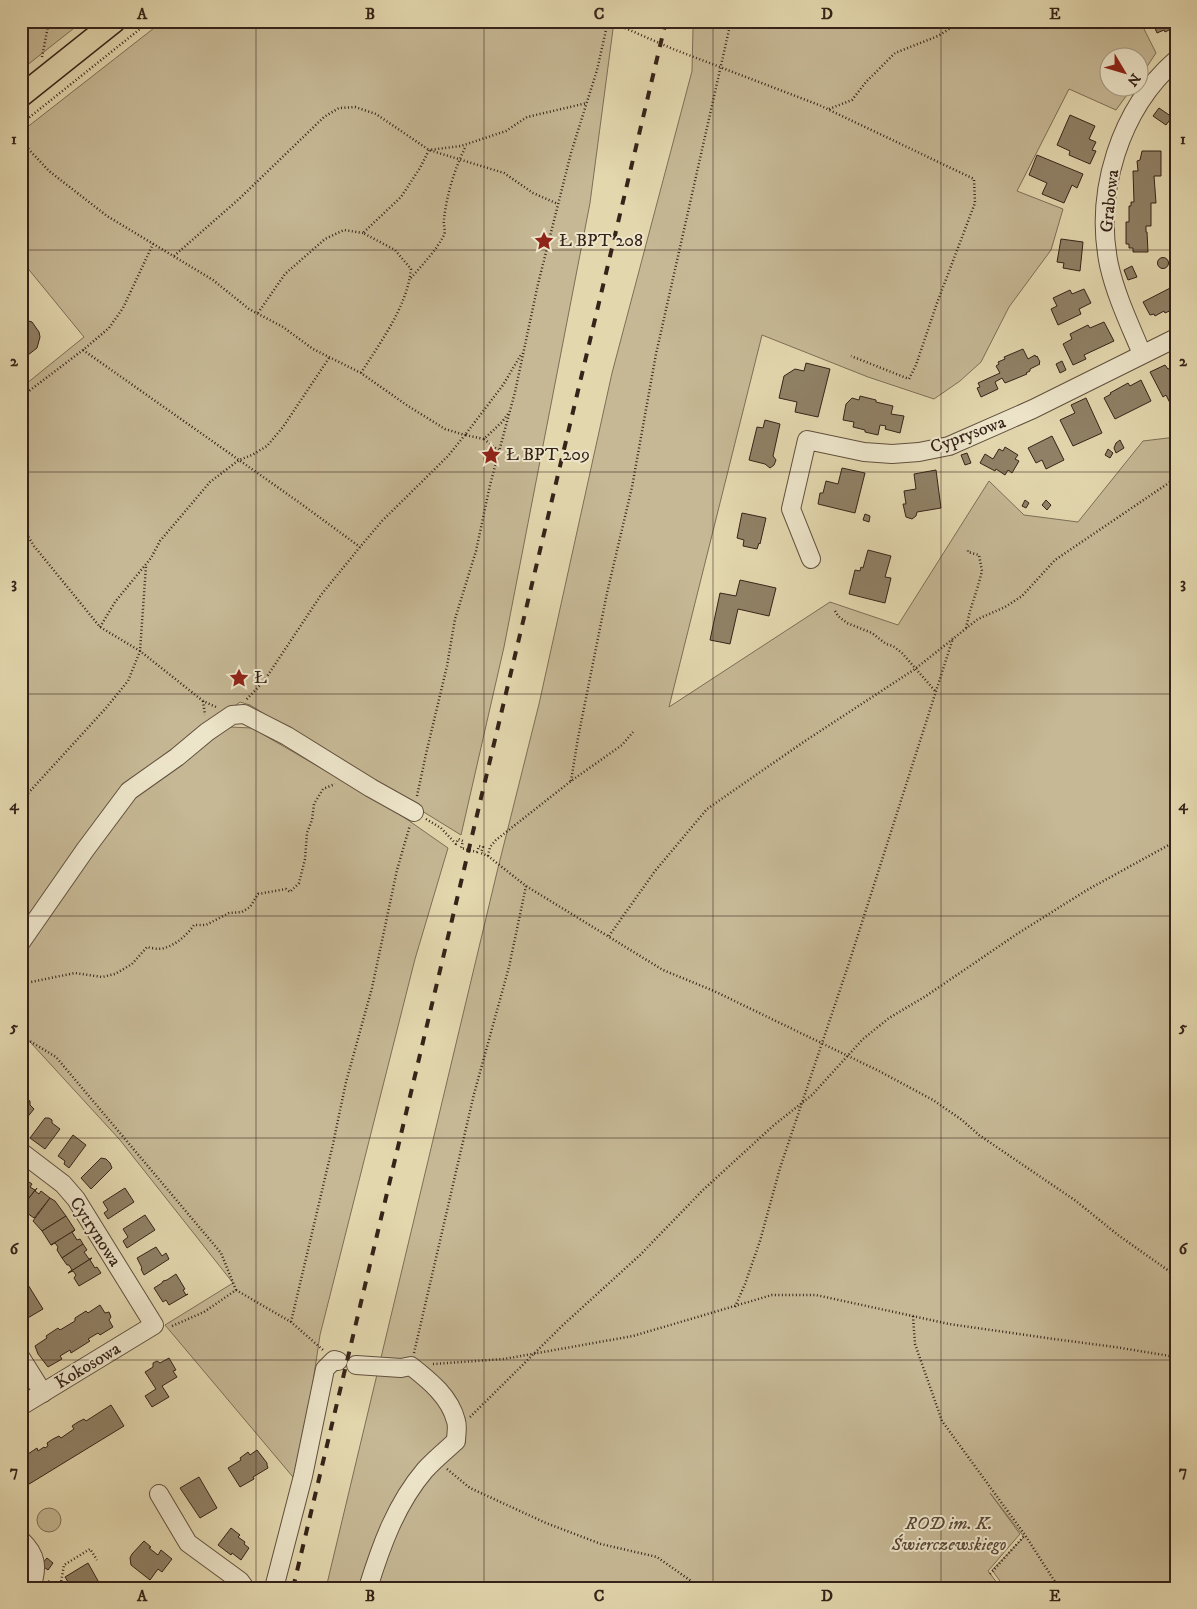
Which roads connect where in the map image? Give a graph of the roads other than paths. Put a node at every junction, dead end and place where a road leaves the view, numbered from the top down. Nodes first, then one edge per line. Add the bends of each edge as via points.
1 (115, 21) edge
2 (1176, 60) edge
3 (21, 96) edge
4 (1176, 338) edge
5 (1142, 354) junction
6 (811, 559) dead end
7 (414, 812) road end
8 (21, 942) edge
9 (21, 1152) edge
10 (152, 1326) joint
11 (21, 1358) edge
12 (336, 1360) road end
13 (356, 1365) dead end
14 (43, 1393) junction
15 (21, 1406) edge
16 (159, 1494) dead end
17 (21, 1540) edge
18 (30, 1588) edge
19 (245, 1588) edge
20 (274, 1588) edge
21 (368, 1588) edge

1 - 3 main road
2 - 5 street, Grabowa via 1148,90 1127,126 1118,146 1107,193 1104,220 1110,266 1120,301
4 - 5 street, Cyprysowa
5 - 6 street, Cyprysowa via 1006,422 949,446 892,454 864,452 807,440 791,509
7 - 8 street via 287,736 244,714 232,715 129,791
9 - 10 street, Cytrynowa via 63,1184 76,1199
10 - 14 street, Kokosowa
11 - 14 street
12 - 20 street via 325,1369
13 - 21 street via 411,1366 445,1397 457,1422 456,1441 425,1470 399,1507 379,1552
14 - 15 street, Kokosowa
16 - 19 street via 188,1542
17 - 18 street via 31,1550 35,1562 36,1574

